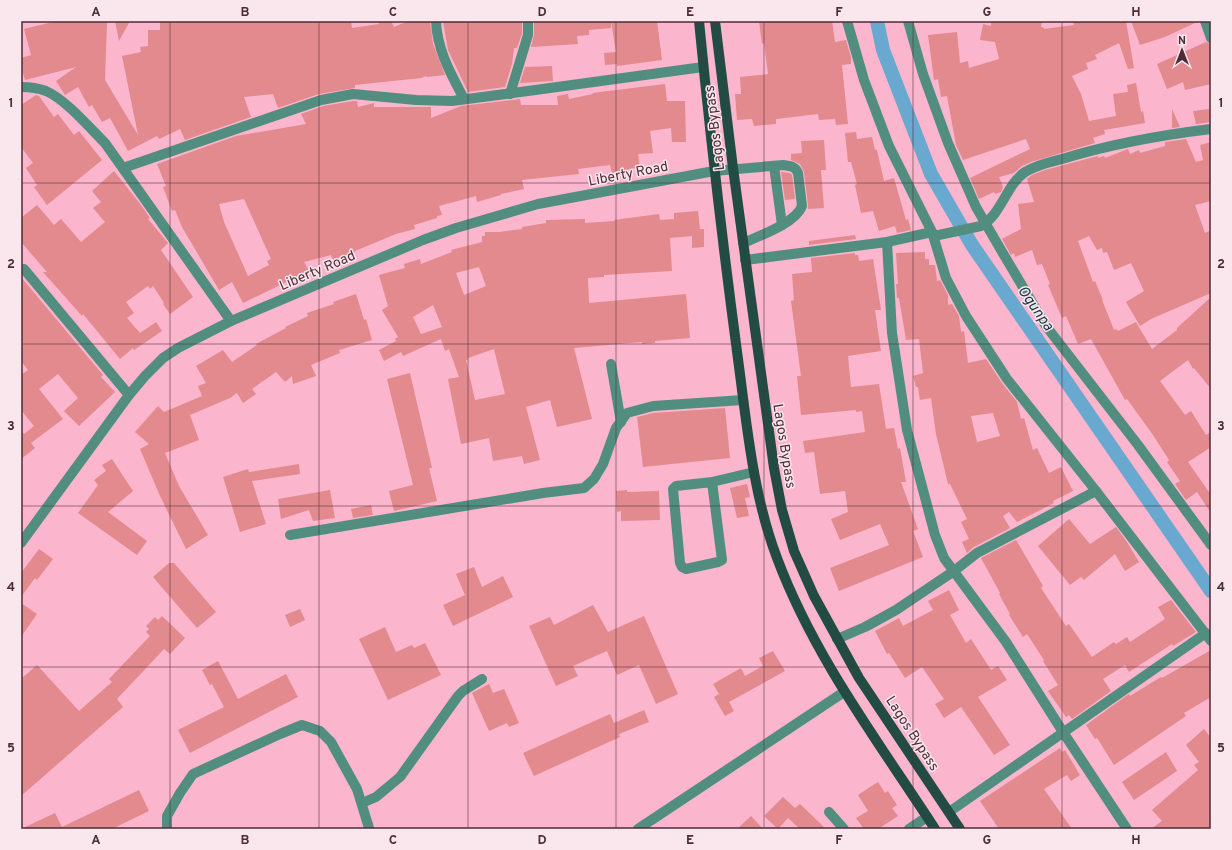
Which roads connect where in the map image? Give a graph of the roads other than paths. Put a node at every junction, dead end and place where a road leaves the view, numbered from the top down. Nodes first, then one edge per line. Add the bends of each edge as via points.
1 (436, 21) edge
2 (528, 21) edge
3 (699, 21) edge
4 (715, 21) edge
5 (847, 21) edge
6 (908, 21) edge
7 (1205, 21) edge
8 (1211, 38) edge
9 (703, 67) junction
10 (21, 87) edge
11 (510, 94) junction
12 (464, 99) junction
13 (1211, 129) edge
14 (774, 166) junction
15 (123, 168) junction
16 (733, 168) junction
17 (714, 171) junction
18 (782, 225) junction
19 (984, 225) junction
20 (933, 234) junction
21 (887, 242) junction
22 (743, 243) junction
23 (745, 260) junction
24 (24, 269) dead end
25 (231, 321) junction
26 (611, 364) dead end
27 (130, 395) junction
28 (744, 400) junction
29 (621, 422) junction
30 (754, 472) junction
31 (712, 482) junction
32 (1096, 491) junction
33 (290, 535) dead end
34 (21, 543) edge
35 (1211, 545) edge
36 (954, 571) junction
37 (1208, 637) edge
38 (837, 639) junction
39 (482, 680) dead end
40 (844, 692) junction
41 (1063, 732) junction
42 (362, 803) junction
43 (829, 812) dead end
44 (949, 812) junction
45 (927, 817) junction
46 (167, 829) edge
47 (368, 829) edge
48 (638, 829) edge
49 (844, 829) edge
50 (909, 829) edge
51 (935, 829) edge
52 (960, 829) edge
53 (1127, 829) edge

1 - 12 street via 436,32 443,58
2 - 11 street via 528,35
3 - 9 main road, Lagos Bypass
4 - 16 main road, Lagos Bypass
5 - 20 street via 864,80 889,146
6 - 19 street via 923,74 948,143
7 - 8 street
9 - 11 street
9 - 17 main road, Lagos Bypass
10 - 15 street via 47,92 66,105 105,143
11 - 12 street
12 - 15 street via 416,100 353,94 321,100
13 - 19 street via 1103,148 1041,165 1019,178
14 - 16 street, Liberty Road
14 - 18 street
14 - 18 street, Liberty Road via 791,166 798,173 802,206 794,218
15 - 25 street
16 - 17 street, Liberty Road
16 - 22 main road, Lagos Bypass
17 - 25 street, Liberty Road via 538,204 492,217 423,240
17 - 28 main road, Lagos Bypass
18 - 22 street, Liberty Road
19 - 20 street
19 - 35 street via 1046,326
20 - 21 street
20 - 32 street via 946,278 966,316 1007,379
21 - 23 street
21 - 36 street via 892,333 907,430 935,534 944,558
22 - 23 main road, Lagos Bypass
23 - 38 main road, Lagos Bypass via 782,510 794,551
24 - 27 street
25 - 27 street, Liberty Road via 163,358
26 - 29 street
27 - 34 street, Liberty Road
28 - 29 street via 653,406 627,413
28 - 30 main road, Lagos Bypass
29 - 33 street via 616,428 603,464 594,479 584,488 543,492
30 - 31 street
30 - 40 main road, Lagos Bypass via 776,557 797,605
31 - 31 street via 676,486 673,489 680,563 686,569 722,560
32 - 36 street via 976,553
32 - 37 street
36 - 38 street via 896,610
36 - 41 street via 1006,642
37 - 41 street
38 - 44 main road, Lagos Bypass
39 - 42 street via 458,696 400,778 376,797
40 - 45 main road, Lagos Bypass
40 - 48 street
41 - 44 street
41 - 53 street
42 - 46 street via 331,742 320,730 302,725 193,774 167,816
42 - 47 street
43 - 49 street
44 - 52 main road, Lagos Bypass
45 - 50 street
45 - 51 main road, Lagos Bypass

